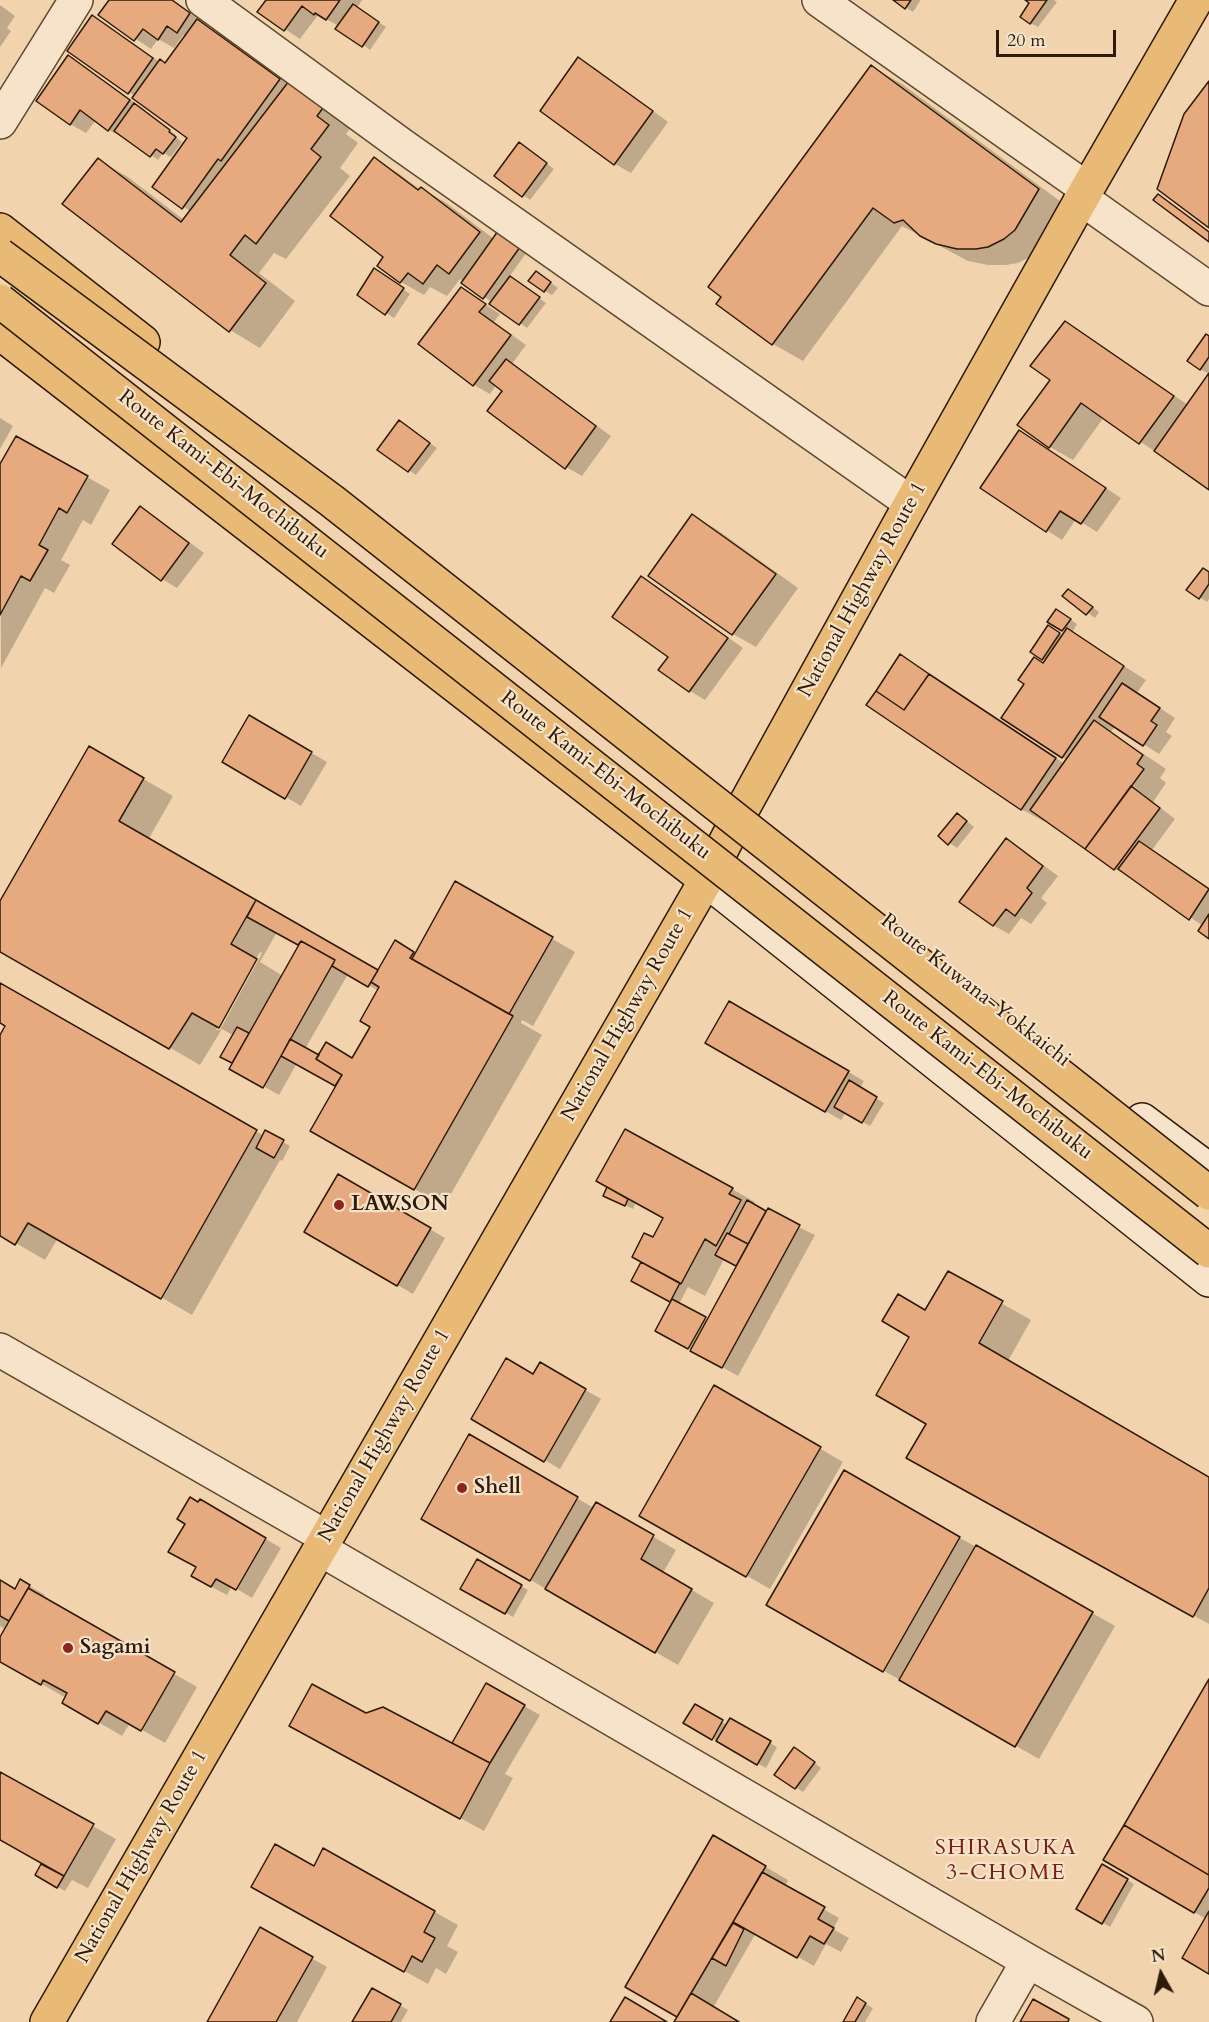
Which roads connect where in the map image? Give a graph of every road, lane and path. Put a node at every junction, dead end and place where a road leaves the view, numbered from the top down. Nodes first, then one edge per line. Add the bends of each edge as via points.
1 (76, 0) edge
2 (203, 0) edge
3 (819, 0) edge
4 (1196, 0) edge
5 (0, 122) edge
6 (1084, 194) junction
7 (0, 230) edge
8 (0, 255) edge
9 (1209, 289) edge
10 (0, 301) edge
11 (0, 333) edge
12 (911, 503) junction
13 (742, 810) junction
14 (706, 880) junction
15 (1209, 1170) edge
16 (1209, 1193) edge
17 (1209, 1251) edge
18 (1209, 1280) edge
19 (0, 1350) edge
20 (323, 1543) junction
21 (1028, 1961) junction
22 (47, 2022) edge
23 (993, 2022) edge
24 (1136, 2022) edge

1 - 5 street
2 - 12 street via 403,146
3 - 6 street
4 - 6 main road, National Highway Route 1
6 - 9 street
6 - 12 main road, National Highway Route 1
7 - 13 main road
8 - 16 main road, Route Kami-Ebi-Mochibuku, bridge via 332,501
10 - 17 main road, Route Kami-Ebi-Mochibuku, bridge
11 - 14 main road
12 - 13 main road, National Highway Route 1
13 - 14 main road, National Highway Route 1
13 - 15 street, Route Kuwana-Yokkaichi
14 - 18 street
14 - 20 main road, National Highway Route 1
19 - 20 street
20 - 21 street
20 - 22 main road, National Highway Route 1
21 - 23 street
21 - 24 street

